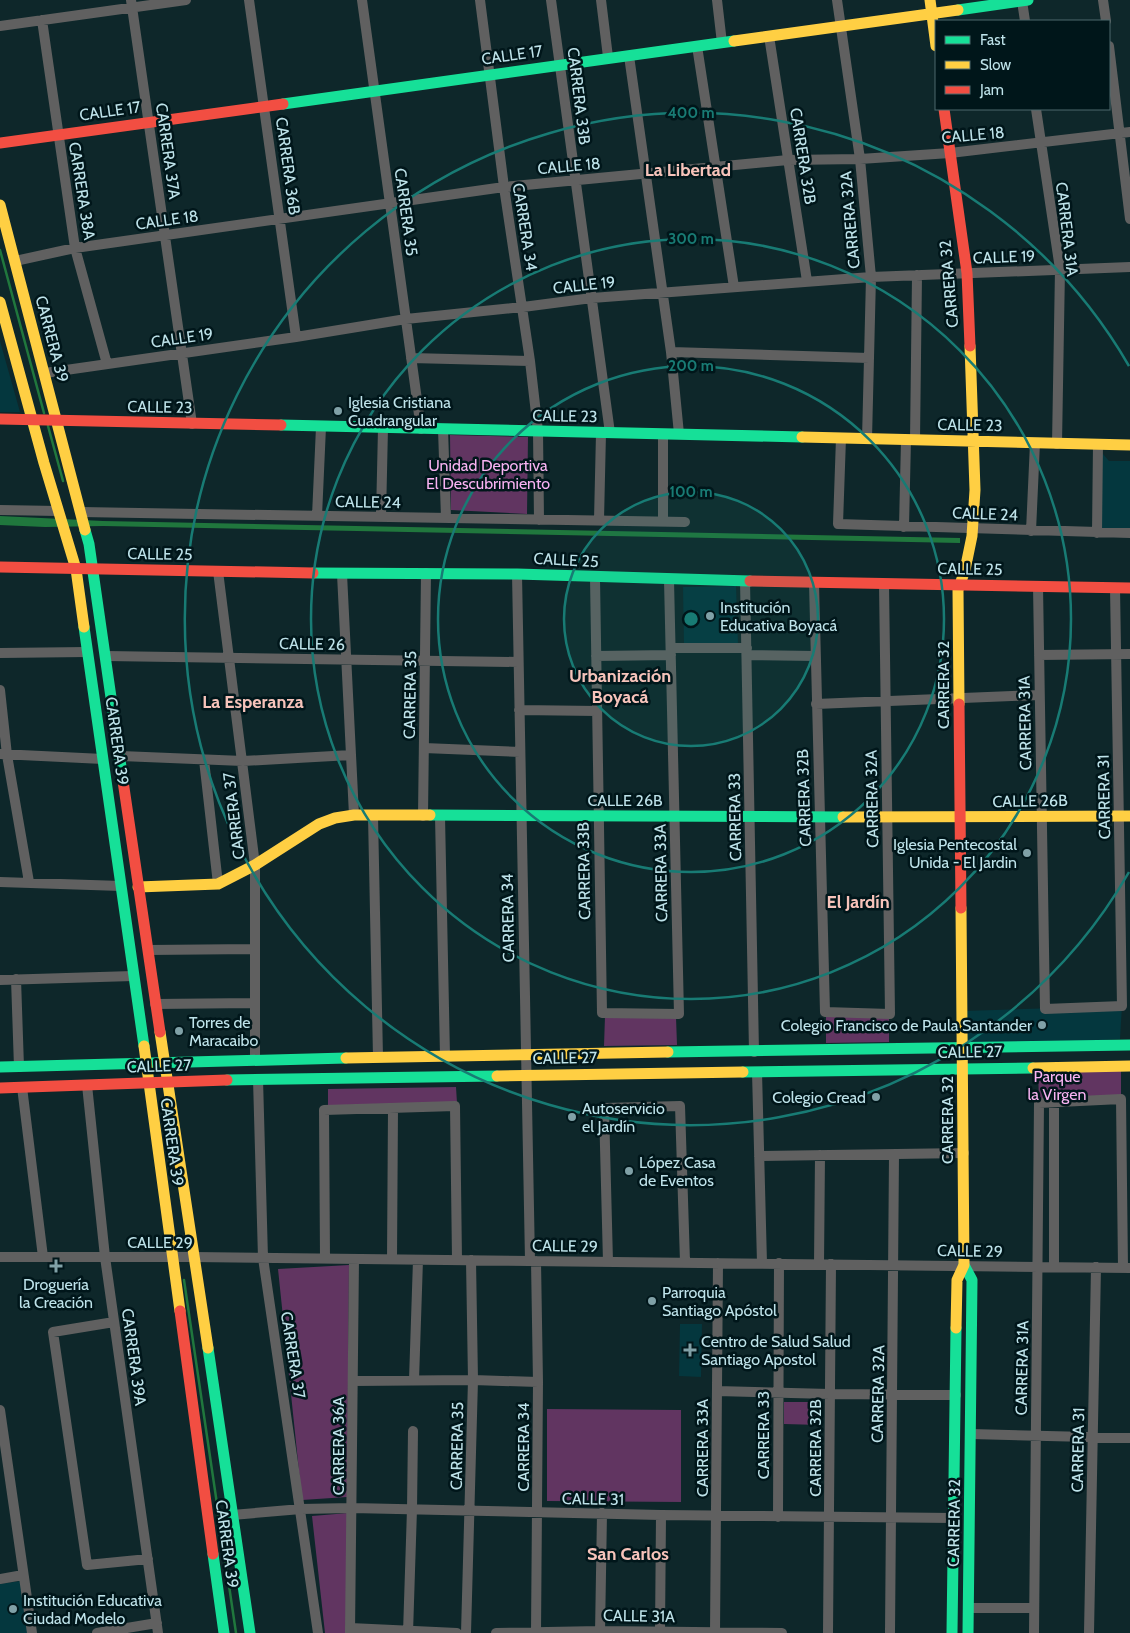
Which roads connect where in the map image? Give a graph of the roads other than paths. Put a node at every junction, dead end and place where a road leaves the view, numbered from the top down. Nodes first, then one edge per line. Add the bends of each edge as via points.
1 (186, 0) edge
2 (249, 0) edge
3 (362, 0) edge
4 (480, 0) edge
5 (551, 0) edge
6 (601, 0) edge
7 (716, 0) edge
8 (838, 0) edge
9 (930, 0) edge
10 (1025, 0) edge
11 (1103, 0) edge
12 (132, 4) edge
13 (932, 14) junction
14 (42, 20) junction
15 (1025, 20) edge
16 (1106, 20) edge
17 (0, 26) edge
18 (841, 26) junction
19 (769, 36) junction
20 (935, 38) edge
21 (722, 43) junction
22 (697, 46) junction
23 (1110, 51) edge
24 (629, 56) junction
25 (608, 58) junction
26 (560, 65) junction
27 (488, 75) junction
28 (374, 91) junction
29 (264, 106) junction
30 (944, 110) edge
31 (1036, 110) edge
32 (148, 122) junction
33 (1125, 133) edge
34 (58, 134) junction
35 (0, 142) edge
36 (1041, 144) junction
37 (950, 153) junction
38 (860, 159) junction
39 (788, 160) junction
40 (716, 166) junction
41 (646, 174) junction
42 (575, 180) junction
43 (504, 187) junction
44 (390, 203) junction
45 (0, 205) edge
46 (280, 218) junction
47 (1130, 219) edge
48 (165, 236) junction
49 (75, 248) junction
50 (15, 261) junction
51 (1130, 267) edge
52 (1060, 270) junction
53 (967, 273) junction
54 (918, 275) junction
55 (871, 277) junction
56 (807, 281) junction
57 (734, 286) junction
58 (662, 292) junction
59 (592, 298) junction
60 (0, 302) edge
61 (523, 307) junction
62 (406, 319) junction
63 (296, 336) junction
64 (671, 352) junction
65 (182, 353) junction
66 (411, 358) junction
67 (869, 358) junction
68 (530, 361) junction
69 (108, 364) junction
70 (44, 373) junction
71 (0, 420) edge
72 (34, 420) junction
73 (54, 421) junction
74 (192, 424) junction
75 (321, 427) junction
76 (383, 428) junction
77 (421, 429) junction
78 (443, 429) junction
79 (538, 431) junction
80 (605, 433) junction
81 (664, 434) junction
82 (679, 434) junction
83 (841, 438) junction
84 (867, 439) junction
85 (910, 440) junction
86 (974, 442) junction
87 (1035, 443) junction
88 (1057, 444) junction
89 (1098, 444) junction
90 (1130, 445) edge
91 (0, 510) edge
92 (60, 514) junction
93 (82, 514) junction
94 (317, 516) junction
95 (381, 517) junction
96 (446, 518) junction
97 (539, 520) junction
98 (598, 520) junction
99 (663, 521) junction
100 (685, 522) dead end
101 (904, 527) junction
102 (1031, 531) junction
103 (67, 533) junction
104 (972, 533) junction
105 (1097, 533) junction
106 (1130, 533) edge
107 (0, 567) edge
108 (76, 568) junction
109 (93, 569) junction
110 (218, 571) junction
111 (426, 573) junction
112 (342, 574) junction
113 (517, 574) junction
114 (595, 578) junction
115 (669, 580) junction
116 (746, 582) junction
117 (814, 583) junction
118 (884, 584) junction
119 (960, 585) junction
120 (1038, 586) junction
121 (1115, 588) junction
122 (1130, 588) edge
123 (671, 651) junction
124 (747, 651) junction
125 (88, 652) junction
126 (0, 653) edge
127 (1116, 654) junction
128 (1130, 654) edge
129 (1039, 655) junction
130 (106, 656) junction
131 (596, 656) junction
132 (815, 656) junction
133 (230, 657) junction
134 (346, 659) junction
135 (425, 660) junction
136 (518, 662) junction
137 (0, 690) edge
138 (1039, 694) junction
139 (959, 698) junction
140 (885, 700) junction
141 (816, 704) junction
142 (519, 710) junction
143 (597, 711) junction
144 (424, 748) junction
145 (520, 752) junction
146 (4, 754) edge
147 (351, 755) junction
148 (121, 756) junction
149 (103, 759) junction
150 (204, 760) junction
151 (243, 761) junction
152 (354, 815) junction
153 (373, 816) junction
154 (423, 816) junction
155 (440, 816) junction
156 (598, 816) junction
157 (675, 816) junction
158 (1041, 816) junction
159 (1124, 816) edge
160 (521, 817) junction
161 (750, 817) junction
162 (887, 817) junction
163 (819, 818) junction
164 (960, 818) junction
165 (255, 865) junction
166 (0, 882) edge
167 (29, 882) junction
168 (218, 884) junction
169 (121, 886) junction
170 (138, 887) junction
171 (255, 949) junction
172 (148, 950) junction
173 (134, 976) junction
174 (16, 979) junction
175 (0, 980) edge
176 (255, 1003) junction
177 (155, 1004) junction
178 (1045, 1009) joint
179 (825, 1012) joint
180 (679, 1014) joint
181 (1130, 1045) edge
182 (963, 1048) junction
183 (754, 1052) junction
184 (526, 1055) junction
185 (445, 1056) junction
186 (378, 1057) junction
187 (255, 1059) junction
188 (145, 1062) junction
189 (166, 1062) junction
190 (1130, 1066) edge
191 (0, 1067) edge
192 (19, 1067) junction
193 (963, 1068) junction
194 (758, 1072) junction
195 (526, 1075) junction
196 (258, 1080) junction
197 (168, 1081) junction
198 (148, 1082) junction
199 (87, 1085) junction
200 (22, 1087) junction
201 (0, 1088) edge
202 (1054, 1102) junction
203 (394, 1108) junction
204 (964, 1153) junction
205 (820, 1155) junction
206 (894, 1155) junction
207 (760, 1156) junction
208 (191, 1235) junction
209 (169, 1236) junction
210 (0, 1257) edge
211 (43, 1257) junction
212 (105, 1257) junction
213 (172, 1257) junction
214 (194, 1257) junction
215 (263, 1258) junction
216 (325, 1258) junction
217 (354, 1259) junction
218 (392, 1259) junction
219 (418, 1260) junction
220 (457, 1260) junction
221 (471, 1260) junction
222 (533, 1261) junction
223 (608, 1262) junction
224 (685, 1262) junction
225 (718, 1263) junction
226 (762, 1263) junction
227 (779, 1263) junction
228 (819, 1264) junction
229 (831, 1264) junction
230 (894, 1264) junction
231 (964, 1265) junction
232 (1038, 1267) junction
233 (1054, 1267) junction
234 (1096, 1268) junction
235 (1126, 1268) edge
236 (174, 1277) junction
237 (197, 1278) junction
238 (114, 1322) junction
239 (414, 1380) junction
240 (473, 1380) junction
241 (353, 1382) junction
242 (538, 1382) junction
243 (717, 1391) junction
244 (778, 1392) junction
245 (830, 1394) junction
246 (892, 1395) junction
247 (956, 1395) junction
248 (0, 1410) edge
249 (413, 1431) dead end
250 (971, 1434) junction
251 (1036, 1436) junction
252 (1093, 1438) junction
253 (1130, 1438) edge
254 (301, 1508) junction
255 (352, 1508) junction
256 (412, 1510) junction
257 (471, 1511) junction
258 (538, 1513) junction
259 (602, 1513) junction
260 (661, 1515) junction
261 (232, 1516) junction
262 (716, 1516) junction
263 (778, 1517) junction
264 (829, 1517) junction
265 (892, 1517) junction
266 (954, 1518) junction
267 (148, 1559) junction
268 (23, 1575) junction
269 (0, 1579) edge
270 (969, 1608) junction
271 (1034, 1608) junction
272 (157, 1628) edge
273 (350, 1631) edge
274 (408, 1632) edge
275 (600, 1632) edge
276 (660, 1632) junction
277 (32, 1633) edge
278 (97, 1633) edge
279 (224, 1633) edge
280 (250, 1633) edge
281 (318, 1633) edge
282 (457, 1633) edge
283 (466, 1633) edge
284 (496, 1633) edge
285 (536, 1633) edge
286 (716, 1633) edge
287 (771, 1633) edge
288 (782, 1633) edge
289 (828, 1633) edge
290 (890, 1633) edge
291 (952, 1633) edge
292 (968, 1633) edge
293 (1034, 1633) edge
294 (1089, 1633) edge

1 - 12 street
2 - 29 street, CARRERA 36B
3 - 28 street, CARRERA 35
4 - 27 street, CARRERA 34
5 - 26 street, CARRERA 33B
6 - 25 street
7 - 21 street
8 - 18 street, CARRERA 32A
9 - 13 main road
10 - 13 main road, CALLE 17
10 - 15 street
11 - 16 street
12 - 14 street
12 - 32 street, CARRERA 37A
13 - 18 main road, CALLE 17
13 - 20 main road
14 - 17 street
14 - 34 street, CARRERA 38A
18 - 19 main road, CALLE 17
18 - 38 street, CARRERA 32A
19 - 21 main road, CALLE 17
19 - 39 street, CARRERA 32B
21 - 22 main road, CALLE 17
22 - 24 main road, CALLE 17
22 - 40 street
23 - 33 street
24 - 25 main road, CALLE 17
24 - 41 street
25 - 26 main road, CALLE 17
26 - 27 main road, CALLE 17
26 - 42 street, CARRERA 33B
27 - 28 main road, CALLE 17
27 - 43 street, CARRERA 34
28 - 29 main road, CALLE 17
28 - 44 street, CARRERA 35
29 - 32 main road, CALLE 17
29 - 46 street, CARRERA 36B
30 - 37 main road, CARRERA 32
31 - 36 street, CARRERA 31A
32 - 34 main road, CALLE 17
32 - 48 street, CARRERA 37A
33 - 36 street, CALLE 18
33 - 47 street
34 - 35 main road, CALLE 17
34 - 49 street, CARRERA 38A
36 - 37 street, CALLE 18
36 - 52 street, CARRERA 31A
37 - 38 street, CALLE 18
37 - 53 main road, CARRERA 32
38 - 39 street, CALLE 18
38 - 55 street, CARRERA 32A
39 - 40 street, CALLE 18
39 - 56 street, CARRERA 32B
40 - 41 street, CALLE 18
40 - 57 street
41 - 42 street, CALLE 18
41 - 58 street
42 - 43 street, CALLE 18
42 - 59 street, CARRERA 33B
43 - 44 street, CALLE 18
43 - 61 street, CARRERA 34
44 - 46 street, CALLE 18
44 - 62 street, CARRERA 35
45 - 50 main road, CARRERA 39
46 - 48 street, CALLE 18
46 - 63 street, CARRERA 36B
48 - 49 street, CALLE 18
48 - 65 street, CARRERA 37A
49 - 50 street, CALLE 18
49 - 69 street, CARRERA 38A
50 - 70 main road, CARRERA 39
51 - 52 street, CALLE 19
52 - 53 street, CALLE 19
52 - 88 street, CARRERA 31A
53 - 54 street, CALLE 19
53 - 86 main road, CARRERA 32
54 - 55 street, CALLE 19
54 - 85 street
55 - 56 street, CALLE 19
55 - 67 street, CARRERA 32A
56 - 57 street, CALLE 19
57 - 58 street, CALLE 19
58 - 59 street, CALLE 19
58 - 64 street
59 - 61 street, CALLE 19
59 - 80 street, CARRERA 33B
60 - 72 main road, CARRERA 39
61 - 62 street, CALLE 19
61 - 68 street, CARRERA 34
62 - 63 street, CALLE 19
62 - 66 street, CARRERA 35
63 - 65 street, CALLE 19
64 - 67 street
64 - 82 street
65 - 69 street, CALLE 19
65 - 74 street, CARRERA 37A
66 - 68 street
66 - 77 street, CARRERA 35
67 - 84 street, CARRERA 32A
68 - 79 street, CARRERA 34
69 - 70 street, CALLE 19
70 - 73 main road, CARRERA 39
71 - 72 main road, CALLE 23
72 - 73 main road, CALLE 23
72 - 92 main road, CARRERA 39
73 - 74 main road, CALLE 23
73 - 93 main road, CARRERA 39
74 - 75 main road, CALLE 23
75 - 76 main road, CALLE 23
75 - 94 street
76 - 77 main road, CALLE 23
76 - 95 street
77 - 78 main road, CALLE 23
78 - 79 main road, CALLE 23
78 - 96 street
79 - 80 main road, CALLE 23
79 - 97 street, CARRERA 34
80 - 81 main road, CALLE 23
80 - 98 street, CARRERA 33B
81 - 82 main road, CALLE 23
81 - 99 street
82 - 83 main road, CALLE 23
83 - 84 main road, CALLE 23
83 - 101 street, CALLE 24 via 838,524
84 - 85 main road, CALLE 23
85 - 86 main road, CALLE 23
85 - 101 street
86 - 87 main road, CALLE 23
86 - 104 main road, CARRERA 32
87 - 88 main road, CALLE 23
87 - 102 street
88 - 89 main road, CALLE 23
89 - 90 main road, CALLE 23
89 - 105 street
91 - 92 street
92 - 103 main road, CARRERA 39
93 - 94 street, CALLE 24
93 - 109 main road, CARRERA 39
94 - 95 street, CALLE 24
95 - 96 street, CALLE 24
96 - 97 street, CALLE 24
97 - 98 street, CALLE 24
98 - 99 street, CALLE 24
99 - 100 street, CALLE 24
101 - 104 street, CALLE 24
102 - 104 street, CALLE 24
102 - 105 street, CALLE 24
103 - 108 main road, CARRERA 39
103 - 109 main road, CARRERA 39
104 - 119 main road, CARRERA 32
105 - 106 street, CALLE 24
107 - 108 main road, CALLE 25
108 - 109 main road, CALLE 25
108 - 125 main road, CARRERA 39
109 - 110 main road, CALLE 25
109 - 130 main road, CARRERA 39
110 - 112 main road, CALLE 25
110 - 133 street, CARRERA 37
111 - 112 main road, CALLE 25
111 - 113 main road, CALLE 25
111 - 135 street, CARRERA 35
112 - 134 street
113 - 114 main road, CALLE 25
113 - 136 street, CARRERA 34
114 - 115 main road, CALLE 25
114 - 131 street, CARRERA 33B
115 - 116 main road, CALLE 25
115 - 123 street, CARRERA 33A
116 - 117 main road, CALLE 25
116 - 124 street, CARRERA 33
117 - 118 main road, CALLE 25
117 - 132 street, CARRERA 32B
118 - 119 main road, CALLE 25
118 - 140 street, CARRERA 32A
119 - 120 main road, CALLE 25
119 - 139 main road, CARRERA 32
120 - 121 main road, CALLE 25
120 - 129 street, CARRERA 31A
121 - 122 main road, CALLE 25
121 - 127 street, CARRERA 31
123 - 124 street
123 - 131 street
123 - 157 street, CARRERA 33A
124 - 132 street
124 - 161 street, CARRERA 33
125 - 126 street
125 - 149 main road, CARRERA 39
127 - 128 street
127 - 129 street
127 - 159 street, CARRERA 31
129 - 138 street, CARRERA 31A
130 - 133 street, CALLE 26
130 - 148 main road, CARRERA 39
131 - 143 street, CARRERA 33B
132 - 141 street, CARRERA 32B
133 - 134 street, CALLE 26
133 - 151 street, CARRERA 37
134 - 135 street, CALLE 26
134 - 147 street
135 - 136 street, CALLE 26
135 - 144 street, CARRERA 35
136 - 142 street, CARRERA 34
137 - 146 street
138 - 139 street
138 - 158 street, CARRERA 31A
139 - 140 street
139 - 164 main road, CARRERA 32
140 - 141 street
140 - 162 street, CARRERA 32A
141 - 163 street, CARRERA 32B
142 - 143 street
142 - 145 street, CARRERA 34
143 - 156 street, CARRERA 33B
144 - 145 street
144 - 154 street, CARRERA 35
145 - 160 street, CARRERA 34
146 - 149 street
146 - 167 street
147 - 151 street
147 - 152 street
148 - 150 street
148 - 170 main road, CARRERA 39
149 - 169 main road, CARRERA 39
150 - 151 street
150 - 168 street
151 - 165 street, CARRERA 37
152 - 153 main road, CALLE 26B
152 - 165 main road, CALLE 26B via 319,824
153 - 154 main road, CALLE 26B
153 - 186 street
154 - 155 main road, CALLE 26B
155 - 160 main road, CALLE 26B
155 - 185 street
156 - 157 main road, CALLE 26B
156 - 160 main road, CALLE 26B
156 - 180 street, CARRERA 33B via 602,1013
157 - 161 main road, CALLE 26B
157 - 180 street, CARRERA 33A
158 - 159 main road, CALLE 26B
158 - 164 main road, CALLE 26B
158 - 178 street, CARRERA 31A
159 - 178 street, CARRERA 31 via 1122,1006
160 - 184 street, CARRERA 34
161 - 163 main road, CALLE 26B
161 - 183 street, CARRERA 33
162 - 163 main road, CALLE 26B
162 - 164 main road, CALLE 26B
162 - 179 street, CARRERA 32A via 890,1014
163 - 179 street, CARRERA 32B
164 - 182 main road, CARRERA 32
165 - 168 main road, CALLE 26B
165 - 171 street, CARRERA 37
166 - 167 street
167 - 169 street
168 - 170 main road, CALLE 26B
169 - 173 main road, CARRERA 39
170 - 172 main road, CARRERA 39
171 - 172 street
171 - 176 street, CARRERA 37
172 - 177 main road, CARRERA 39
173 - 174 street
173 - 188 main road, CARRERA 39
174 - 175 street
174 - 192 street
176 - 177 street
176 - 187 street, CARRERA 37
177 - 189 main road, CARRERA 39
181 - 182 main road, CALLE 27
182 - 183 main road, CALLE 27
182 - 193 main road, CARRERA 32
183 - 184 main road, CALLE 27
184 - 185 main road, CALLE 27
184 - 195 street, CARRERA 34
185 - 186 main road, CALLE 27
186 - 187 main road, CALLE 27
187 - 189 main road, CALLE 27
188 - 189 main road, CALLE 27
188 - 192 main road, CALLE 27
188 - 198 main road, CARRERA 39
189 - 197 main road, CARRERA 39
190 - 193 main road, CALLE 27
191 - 192 main road, CALLE 27
193 - 194 main road, CALLE 27
193 - 204 main road, CARRERA 32
194 - 195 main road, CALLE 27
194 - 207 street
195 - 196 main road, CALLE 27
195 - 222 street, CARRERA 34
196 - 197 main road, CALLE 27
196 - 215 street, CARRERA 37
197 - 198 main road, CALLE 27
197 - 208 main road, CARRERA 39
198 - 199 main road, CALLE 27
198 - 209 main road, CARRERA 39
199 - 200 main road, CALLE 27
199 - 212 street, CARRERA 39A
200 - 201 main road, CALLE 27
200 - 211 street
202 - 232 street, CARRERA 31A via 1039,1104
202 - 233 street
202 - 235 street via 1121,1099
203 - 216 street via 324,1110
203 - 218 street
203 - 220 street via 455,1106
204 - 206 street
204 - 231 main road, CARRERA 32
205 - 206 street
205 - 207 street
205 - 228 street
206 - 230 street, CARRERA 32A
207 - 226 street
208 - 209 main road via 188,1241 180,1244
208 - 214 main road, CARRERA 39
209 - 213 main road, CARRERA 39
210 - 211 street, CALLE 29
211 - 212 street, CALLE 29
212 - 213 street, CALLE 29
212 - 238 street, CARRERA 39A
213 - 214 street, CALLE 29
213 - 236 main road, CARRERA 39
214 - 215 street, CALLE 29
214 - 237 main road, CARRERA 39
215 - 216 street, CALLE 29
215 - 254 street, CARRERA 37
216 - 217 street, CALLE 29
217 - 218 street, CALLE 29
217 - 241 street, CARRERA 36A
218 - 219 street, CALLE 29
219 - 220 street, CALLE 29
219 - 239 street
220 - 221 street, CALLE 29
221 - 222 street, CALLE 29
221 - 240 street, CARRERA 35
222 - 223 street, CALLE 29
222 - 242 street, CARRERA 34
223 - 224 street, CALLE 29
223 - 224 street via 604,1108 680,1106
224 - 225 street, CALLE 29
225 - 226 street, CALLE 29
225 - 243 street, CARRERA 33A
226 - 227 street, CALLE 29
227 - 228 street, CALLE 29
227 - 244 street, CARRERA 33
228 - 229 street, CALLE 29
229 - 230 street, CALLE 29
229 - 245 street, CARRERA 32B
230 - 231 street, CALLE 29
230 - 246 street, CARRERA 32A
231 - 232 street, CALLE 29
231 - 247 main road, CARRERA 32 via 957,1280
231 - 250 main road, CARRERA 32 via 972,1280
232 - 233 street, CALLE 29
232 - 251 street, CARRERA 31A
233 - 234 street, CALLE 29
234 - 235 street, CALLE 29
234 - 252 street, CARRERA 31
236 - 237 main road via 184,1270 193,1272
236 - 279 main road, CARRERA 39
237 - 261 main road, CARRERA 39
238 - 267 street, CARRERA 39A
238 - 267 street via 53,1332 87,1565
239 - 240 street
239 - 241 street
240 - 242 street
240 - 257 street, CARRERA 35
241 - 255 street, CARRERA 36A
242 - 258 street, CARRERA 34
243 - 244 street
243 - 262 street, CARRERA 33A
244 - 245 street
244 - 263 street, CARRERA 33
245 - 246 street
245 - 264 street, CARRERA 32B
246 - 247 street
246 - 265 street, CARRERA 32A
247 - 266 main road, CARRERA 32
248 - 268 street
249 - 256 street
250 - 251 street
250 - 270 main road, CARRERA 32
251 - 252 street
251 - 271 street, CARRERA 31A
252 - 253 street
252 - 294 street, CARRERA 31
254 - 255 street, CALLE 31
254 - 261 street, CALLE 31
254 - 281 street, CARRERA 37
255 - 256 street, CALLE 31
255 - 273 street, CARRERA 36A
256 - 257 street, CALLE 31
256 - 274 street
257 - 258 street, CALLE 31
257 - 283 street, CARRERA 35
258 - 259 street, CALLE 31
258 - 285 street, CARRERA 34
259 - 260 street, CALLE 31
259 - 275 street
260 - 262 street, CALLE 31
260 - 276 street
261 - 280 main road, CARRERA 39
262 - 263 street, CALLE 31
262 - 286 street, CARRERA 33A
263 - 264 street, CALLE 31
264 - 265 street, CALLE 31
264 - 289 street, CARRERA 32B
265 - 266 street, CALLE 31
265 - 290 street, CARRERA 32A
266 - 291 main road, CARRERA 32
267 - 272 street, CARRERA 39A
268 - 269 street
268 - 277 street
270 - 271 street
270 - 292 main road, CARRERA 32
271 - 293 street, CARRERA 31A
272 - 278 street
273 - 274 street
274 - 282 street
275 - 276 street, CALLE 31A
275 - 285 street, CALLE 31A
276 - 286 street, CALLE 31A
284 - 285 street, CALLE 31A
286 - 287 street, CALLE 31A
287 - 288 street, CALLE 31A

